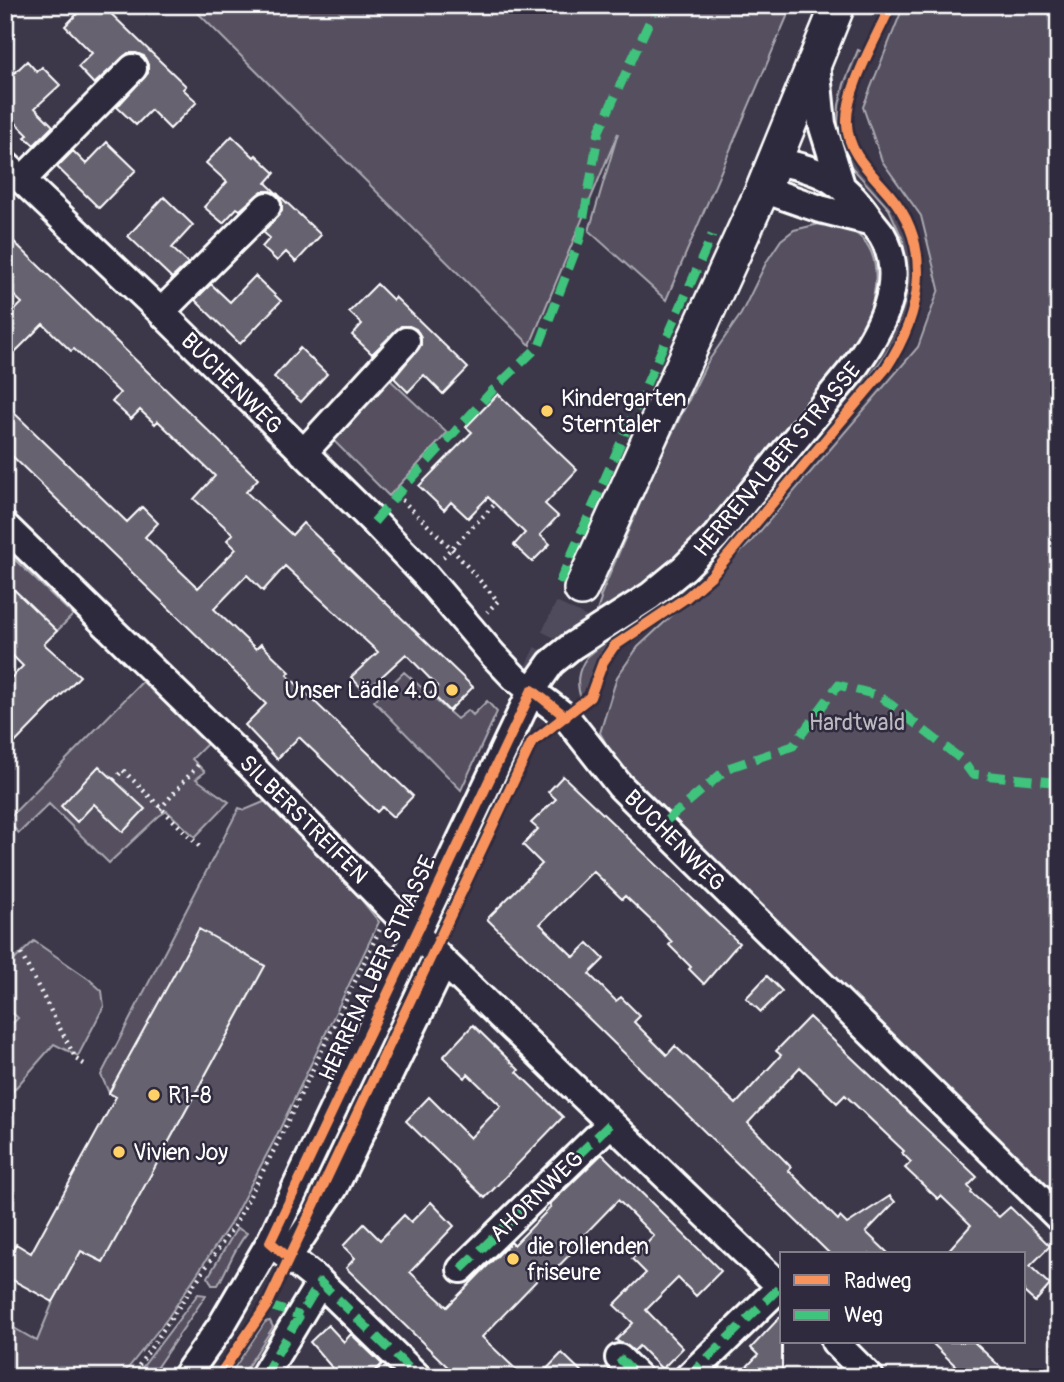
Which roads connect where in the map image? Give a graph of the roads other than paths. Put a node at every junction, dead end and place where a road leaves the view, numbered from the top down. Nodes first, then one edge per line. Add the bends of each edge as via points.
1 (838, 5) edge
2 (816, 63) junction
3 (133, 68) dead end
4 (13, 172) edge
5 (769, 175) junction
6 (841, 185) junction
7 (267, 206) dead end
8 (872, 222) junction
9 (161, 312) junction
10 (406, 341) dead end
11 (303, 453) junction
12 (5, 526) edge
13 (581, 589) tunnel mouth
14 (532, 690) junction
15 (416, 934) junction
16 (444, 962) junction
17 (611, 1123) junction
18 (1059, 1218) edge
19 (279, 1249) junction
20 (461, 1269) dead end
21 (320, 1282) junction
22 (780, 1286) edge
23 (780, 1288) edge
24 (837, 1344) edge
25 (619, 1358) dead end
26 (185, 1377) edge
27 (263, 1377) edge
28 (418, 1377) edge
29 (638, 1377) edge
30 (688, 1377) edge
31 (870, 1377) edge

1 - 2 main road
2 - 5 main road
2 - 6 street via 822,124
3 - 4 street, BUCHENWEG
4 - 9 street, BUCHENWEG
5 - 6 street, HERRENALBER STRASSE via 817,172
5 - 8 street via 820,209
5 - 13 main road
6 - 8 street, HERRENALBER STRASSE
7 - 9 street
8 - 14 street, HERRENALBER STRASSE via 883,236 892,266 882,321 868,348 716,536 650,596 551,663
9 - 11 street, BUCHENWEG
10 - 11 street, BUCHENWEG
11 - 14 street, BUCHENWEG via 425,575 515,678
12 - 15 street, SILBERSTREIFEN
14 - 15 street, HERRENALBER STRASSE
14 - 18 street, BUCHENWEG via 566,717 620,786
15 - 16 street, SILBERSTREIFEN
15 - 19 street, HERRENALBER STRASSE
16 - 17 street, SILBERSTREIFEN
16 - 19 street via 334,1188
17 - 20 street, AHORNWEG
17 - 22 street, SILBERSTREIFEN
19 - 21 street
19 - 26 street, HERRENALBER STRASSE
21 - 27 street
21 - 28 street
23 - 30 street
24 - 31 street
25 - 29 street

